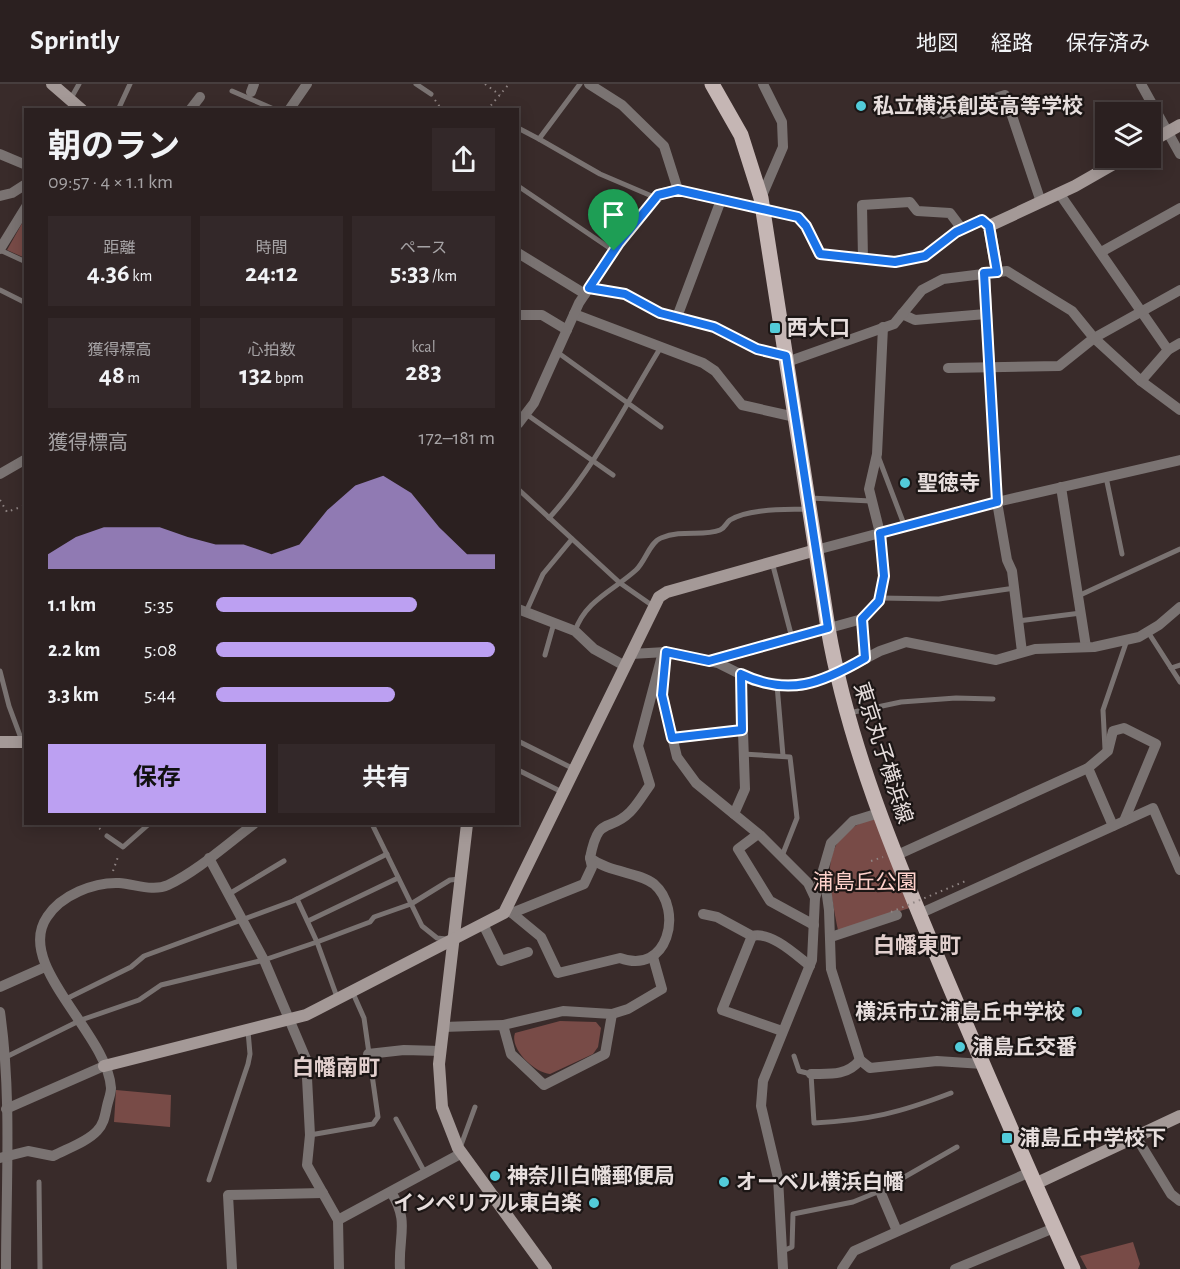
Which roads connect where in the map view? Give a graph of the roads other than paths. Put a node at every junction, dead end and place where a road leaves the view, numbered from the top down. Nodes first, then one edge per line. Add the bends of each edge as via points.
1 (52, 84) edge
2 (80, 84) edge
3 (130, 84) edge
4 (307, 84) edge
5 (416, 84) edge
6 (580, 84) edge
7 (589, 84) edge
8 (712, 84) edge
9 (763, 84) edge
10 (1142, 84) edge
11 (232, 91) dead end
12 (431, 94) dead end
13 (200, 97) dead end
14 (70, 100) junction
15 (80, 108) edge
16 (119, 108) edge
17 (192, 108) edge
18 (271, 108) edge
19 (290, 108) edge
20 (943, 114) dead end
21 (1180, 125) edge
22 (519, 129) edge
23 (1168, 132) junction
24 (1161, 136) edge
25 (539, 139) junction
26 (0, 154) edge
27 (1180, 154) edge
28 (24, 164) edge
29 (1105, 168) edge
30 (24, 185) edge
31 (519, 187) edge
32 (678, 190) junction
33 (1059, 193) junction
34 (0, 196) edge
35 (656, 198) junction
36 (721, 200) junction
37 (1041, 202) junction
38 (761, 203) junction
39 (1180, 208) edge
40 (24, 210) edge
41 (989, 226) junction
42 (962, 229) junction
43 (0, 250) edge
44 (614, 251) junction
45 (1101, 252) junction
46 (519, 254) edge
47 (863, 259) junction
48 (24, 261) edge
49 (991, 272) junction
50 (0, 290) edge
51 (1180, 290) edge
52 (587, 291) junction
53 (24, 302) edge
54 (1143, 311) junction
55 (574, 314) junction
56 (902, 314) junction
57 (986, 314) junction
58 (519, 315) edge
59 (677, 317) junction
60 (883, 327) junction
61 (567, 330) junction
62 (1094, 338) junction
63 (1180, 343) edge
64 (661, 347) junction
65 (1168, 350) junction
66 (557, 352) junction
67 (786, 359) junction
68 (989, 366) junction
69 (948, 368) dead end
70 (1142, 381) junction
71 (627, 402) junction
72 (1180, 410) edge
73 (526, 414) junction
74 (795, 417) junction
75 (519, 423) edge
76 (662, 427) dead end
77 (877, 454) junction
78 (24, 460) edge
79 (591, 460) junction
80 (1180, 460) edge
81 (0, 474) edge
82 (613, 475) dead end
83 (1106, 477) junction
84 (1061, 488) junction
85 (519, 490) edge
86 (871, 501) junction
87 (997, 502) junction
88 (809, 504) junction
89 (549, 518) junction
90 (905, 527) junction
91 (880, 533) junction
92 (572, 539) junction
93 (1180, 549) edge
94 (816, 550) junction
95 (1122, 554) dead end
96 (772, 562) junction
97 (620, 583) junction
98 (1015, 588) junction
99 (1078, 596) junction
100 (880, 598) junction
101 (654, 607) junction
102 (1180, 607) edge
103 (522, 611) edge
104 (1081, 613) junction
105 (862, 619) junction
106 (1018, 621) junction
107 (554, 623) junction
108 (828, 628) junction
109 (575, 631) junction
110 (1148, 632) junction
111 (792, 638) junction
112 (1127, 640) junction
113 (1086, 647) junction
114 (665, 652) junction
115 (1022, 652) junction
116 (631, 654) junction
117 (545, 655) dead end
118 (865, 658) junction
119 (709, 661) junction
120 (1180, 665) edge
121 (625, 666) junction
122 (1171, 668) junction
123 (0, 671) edge
124 (741, 674) junction
125 (836, 674) junction
126 (1180, 682) edge
127 (777, 686) junction
128 (993, 699) dead end
129 (847, 713) junction
130 (742, 730) junction
131 (672, 738) junction
132 (0, 742) edge
133 (24, 742) edge
134 (519, 742) edge
135 (743, 754) junction
136 (1105, 754) junction
137 (783, 756) junction
138 (1088, 768) junction
139 (574, 769) junction
140 (519, 771) edge
141 (563, 793) junction
142 (879, 813) junction
143 (734, 814) junction
144 (1119, 824) junction
145 (148, 825) edge
146 (253, 825) edge
147 (372, 825) edge
148 (467, 825) edge
149 (758, 834) junction
150 (107, 836) dead end
151 (387, 854) junction
152 (895, 856) junction
153 (782, 857) junction
154 (209, 858) junction
155 (590, 858) junction
156 (284, 861) dead end
157 (823, 870) junction
158 (1180, 870) edge
159 (398, 878) junction
160 (460, 879) junction
161 (229, 894) junction
162 (815, 898) junction
163 (297, 899) junction
164 (411, 904) junction
165 (509, 910) junction
166 (703, 914) dead end
167 (919, 914) junction
168 (893, 915) road end
169 (244, 921) junction
170 (308, 921) junction
171 (483, 924) junction
172 (814, 925) junction
173 (752, 936) junction
174 (831, 937) junction
175 (453, 939) junction
176 (317, 942) junction
177 (528, 952) dead end
178 (652, 957) junction
179 (264, 960) junction
180 (810, 966) junction
181 (45, 967) junction
182 (0, 987) edge
183 (352, 991) junction
184 (66, 999) junction
185 (338, 999) junction
186 (0, 1012) edge
187 (612, 1014) junction
188 (81, 1020) junction
189 (287, 1020) junction
190 (503, 1025) junction
191 (443, 1027) junction
192 (248, 1030) junction
193 (782, 1032) junction
194 (441, 1052) junction
195 (368, 1054) junction
196 (794, 1056) dead end
197 (2, 1059) edge
198 (860, 1060) junction
199 (983, 1064) junction
200 (105, 1066) junction
201 (811, 1074) junction
202 (951, 1094) dead end
203 (475, 1107) dead end
204 (6, 1109) junction
205 (1180, 1116) edge
206 (396, 1119) dead end
207 (310, 1135) junction
208 (1135, 1135) junction
209 (957, 1147) dead end
210 (460, 1151) junction
211 (3, 1156) edge
212 (425, 1173) junction
213 (1032, 1178) junction
214 (209, 1180) dead end
215 (39, 1182) dead end
216 (880, 1191) junction
217 (391, 1192) junction
218 (323, 1193) junction
219 (1180, 1201) edge
220 (338, 1220) junction
221 (1054, 1228) junction
222 (897, 1231) junction
223 (783, 1251) junction
224 (6, 1269) edge
225 (40, 1269) edge
226 (232, 1269) edge
227 (339, 1269) edge
228 (400, 1269) edge
229 (546, 1269) edge
230 (783, 1269) edge
231 (842, 1269) edge
232 (955, 1269) edge
233 (1072, 1269) edge

1 - 14 street
2 - 14 lane
3 - 16 lane
4 - 19 street
5 - 12 lane
6 - 25 lane
7 - 32 street via 622,105 664,146
8 - 38 main road, 東京丸子横浜線 via 741,135
9 - 38 street via 782,122 783,147
10 - 23 street
11 - 18 lane
13 - 17 street
14 - 15 street
20 - 37 street via 1005,95
21 - 23 street
22 - 25 lane
23 - 24 street
23 - 27 street
25 - 35 lane via 600,174
26 - 28 street
29 - 33 street
30 - 34 street
31 - 44 lane
32 - 35 street
32 - 36 street
33 - 37 street
33 - 45 street
35 - 44 street
36 - 38 street
36 - 59 street
37 - 41 street
38 - 47 street via 798,217 820,254
38 - 67 main road, 東京丸子横浜線
39 - 45 street
40 - 43 street
41 - 42 street via 982,220
41 - 49 street
42 - 47 street via 925,256 895,262
42 - 47 street via 950,213 917,211 910,202 862,205
43 - 48 lane
44 - 52 street
45 - 54 street
46 - 52 street
49 - 56 street via 943,279 922,290
49 - 57 street
49 - 62 street via 1007,271 1072,311
50 - 53 lane
51 - 54 street
52 - 55 street
52 - 59 street via 625,294 660,313
54 - 62 street
54 - 65 street
55 - 61 street
55 - 64 street
56 - 57 street via 915,320
56 - 60 street via 894,324
57 - 68 street
58 - 61 street via 542,315
59 - 67 street via 714,327
60 - 67 street
60 - 77 street
61 - 66 street
62 - 68 street via 1059,366
62 - 70 street
63 - 65 street
64 - 71 lane
64 - 74 street via 715,371 742,405
65 - 70 street
66 - 71 lane
66 - 73 street
67 - 74 main road, 東京丸子横浜線
68 - 69 street
68 - 87 street
70 - 72 street
71 - 76 lane
71 - 79 lane
73 - 75 street
73 - 79 lane
74 - 88 main road, 東京丸子横浜線
77 - 86 street via 870,479
77 - 90 lane
78 - 81 street
79 - 82 lane
79 - 89 lane
80 - 83 street
83 - 84 street
83 - 95 lane
84 - 87 street
84 - 99 street
85 - 89 lane
86 - 88 lane
86 - 91 street
87 - 90 street
87 - 98 street
88 - 94 main road, 東京丸子横浜線
88 - 97 lane via 731,520 722,530 684,531 658,539 637,569
89 - 92 lane
90 - 91 street
91 - 94 street
91 - 100 street via 884,576
92 - 97 lane
92 - 103 lane via 543,574
93 - 99 lane
94 - 96 street
94 - 108 main road, 東京丸子横浜線
96 - 101 street via 667,592
96 - 111 lane
97 - 101 lane
97 - 109 lane via 593,600
98 - 100 lane via 939,599
98 - 106 street
99 - 104 street
100 - 105 street
101 - 116 street
102 - 110 street
103 - 107 street
104 - 106 lane
104 - 113 street
105 - 108 street
105 - 118 lane
106 - 115 street
107 - 109 street
107 - 117 lane
108 - 111 street
108 - 125 main road, 東京丸子横浜線
109 - 121 street via 594,649
110 - 112 street
110 - 122 lane
111 - 119 street
112 - 113 street
112 - 136 lane via 1103,710
113 - 115 street
114 - 116 street
114 - 119 street
114 - 131 street via 662,695
114 - 155 street via 638,746 650,785 629,813 602,827 594,837
115 - 118 street via 996,660 981,659 906,642
116 - 121 street
118 - 125 street
119 - 124 street
120 - 122 lane
121 - 139 street
122 - 126 lane
123 - 133 lane
124 - 127 street
124 - 130 street
125 - 127 street via 801,687
125 - 129 main road, 東京丸子横浜線
127 - 137 lane
128 - 129 lane via 901,702
129 - 142 main road, 東京丸子横浜線
130 - 131 lane
130 - 135 street
131 - 143 street via 677,757 696,783
132 - 133 street
134 - 139 lane
135 - 137 lane
135 - 143 street via 745,789
136 - 138 street
136 - 144 street via 1113,731 1124,729 1156,744
137 - 153 lane via 790,757 797,818
138 - 144 street
138 - 152 street
139 - 141 street
140 - 141 lane
141 - 165 street
142 - 152 main road, 東京丸子横浜線
142 - 157 street via 853,821 831,843
143 - 149 street
144 - 158 street via 1153,808
144 - 167 street
145 - 150 lane via 123,847
146 - 154 street
147 - 151 lane
148 - 160 street
149 - 153 street
149 - 172 street via 738,849 770,901
151 - 159 lane
151 - 163 lane
152 - 167 main road, 東京丸子横浜線
153 - 162 street via 808,883
154 - 161 street
154 - 181 street via 168,885 156,888 105,883 69,897 48,915 38,936
155 - 165 street via 592,867 584,884
155 - 178 street via 602,867 653,884 664,898 667,931 663,947
156 - 161 lane
157 - 162 street
157 - 174 street
159 - 164 lane
159 - 170 lane
160 - 164 lane via 450,880
160 - 175 street
161 - 169 street
162 - 172 street
163 - 169 lane
163 - 170 lane
164 - 175 lane via 422,926 437,938
164 - 176 lane
165 - 171 street
165 - 178 street via 541,937 558,973 620,958 629,962
166 - 173 street
167 - 199 main road, 東京丸子横浜線
168 - 174 street
169 - 179 street
169 - 184 lane via 144,956 131,967
170 - 176 lane
171 - 175 street
171 - 177 street via 501,961
172 - 180 street
173 - 180 street via 757,934 779,943
173 - 193 street via 722,1010
174 - 198 street via 831,969
175 - 183 street
175 - 191 street
176 - 179 lane
176 - 185 lane
178 - 187 street via 662,989
179 - 188 lane via 161,985 139,1000
179 - 189 street
180 - 193 street
181 - 182 street
181 - 184 street
183 - 185 street
183 - 195 lane via 364,1018
184 - 188 street
185 - 189 street
186 - 197 street
187 - 190 street via 563,1011
187 - 190 street via 605,1053 544,1085 511,1054
188 - 197 lane
188 - 200 street
189 - 192 street
189 - 207 street via 306,1059
190 - 191 street
191 - 194 street
192 - 200 street
192 - 214 lane via 248,1064
193 - 223 street via 763,1081 761,1106 778,1178
194 - 195 street via 404,1050
194 - 210 street via 442,1107
195 - 207 lane via 378,1117 373,1124
196 - 201 lane via 800,1071
197 - 204 street
198 - 199 street via 870,1068 937,1061
198 - 201 street via 852,1070 838,1074
199 - 213 main road, 東京丸子横浜線
200 - 204 street
200 - 211 street via 111,1089 104,1121 96,1132 53,1156 28,1151
201 - 202 lane via 814,1123 863,1120 903,1112
203 - 210 lane
204 - 211 street
205 - 208 street
206 - 212 lane
207 - 218 street via 307,1165
208 - 213 street
208 - 219 street via 1171,1194
209 - 216 lane
210 - 212 street
210 - 229 street
211 - 224 street
212 - 217 street
213 - 221 main road, 東京丸子横浜線
213 - 222 street
215 - 225 lane
216 - 222 street
216 - 223 lane via 853,1202 793,1214 792,1247
217 - 220 street
217 - 228 street via 404,1217
218 - 220 street
218 - 226 street via 228,1195
220 - 227 street
221 - 232 street
221 - 233 main road, 東京丸子横浜線
222 - 231 street via 854,1251
223 - 230 street

